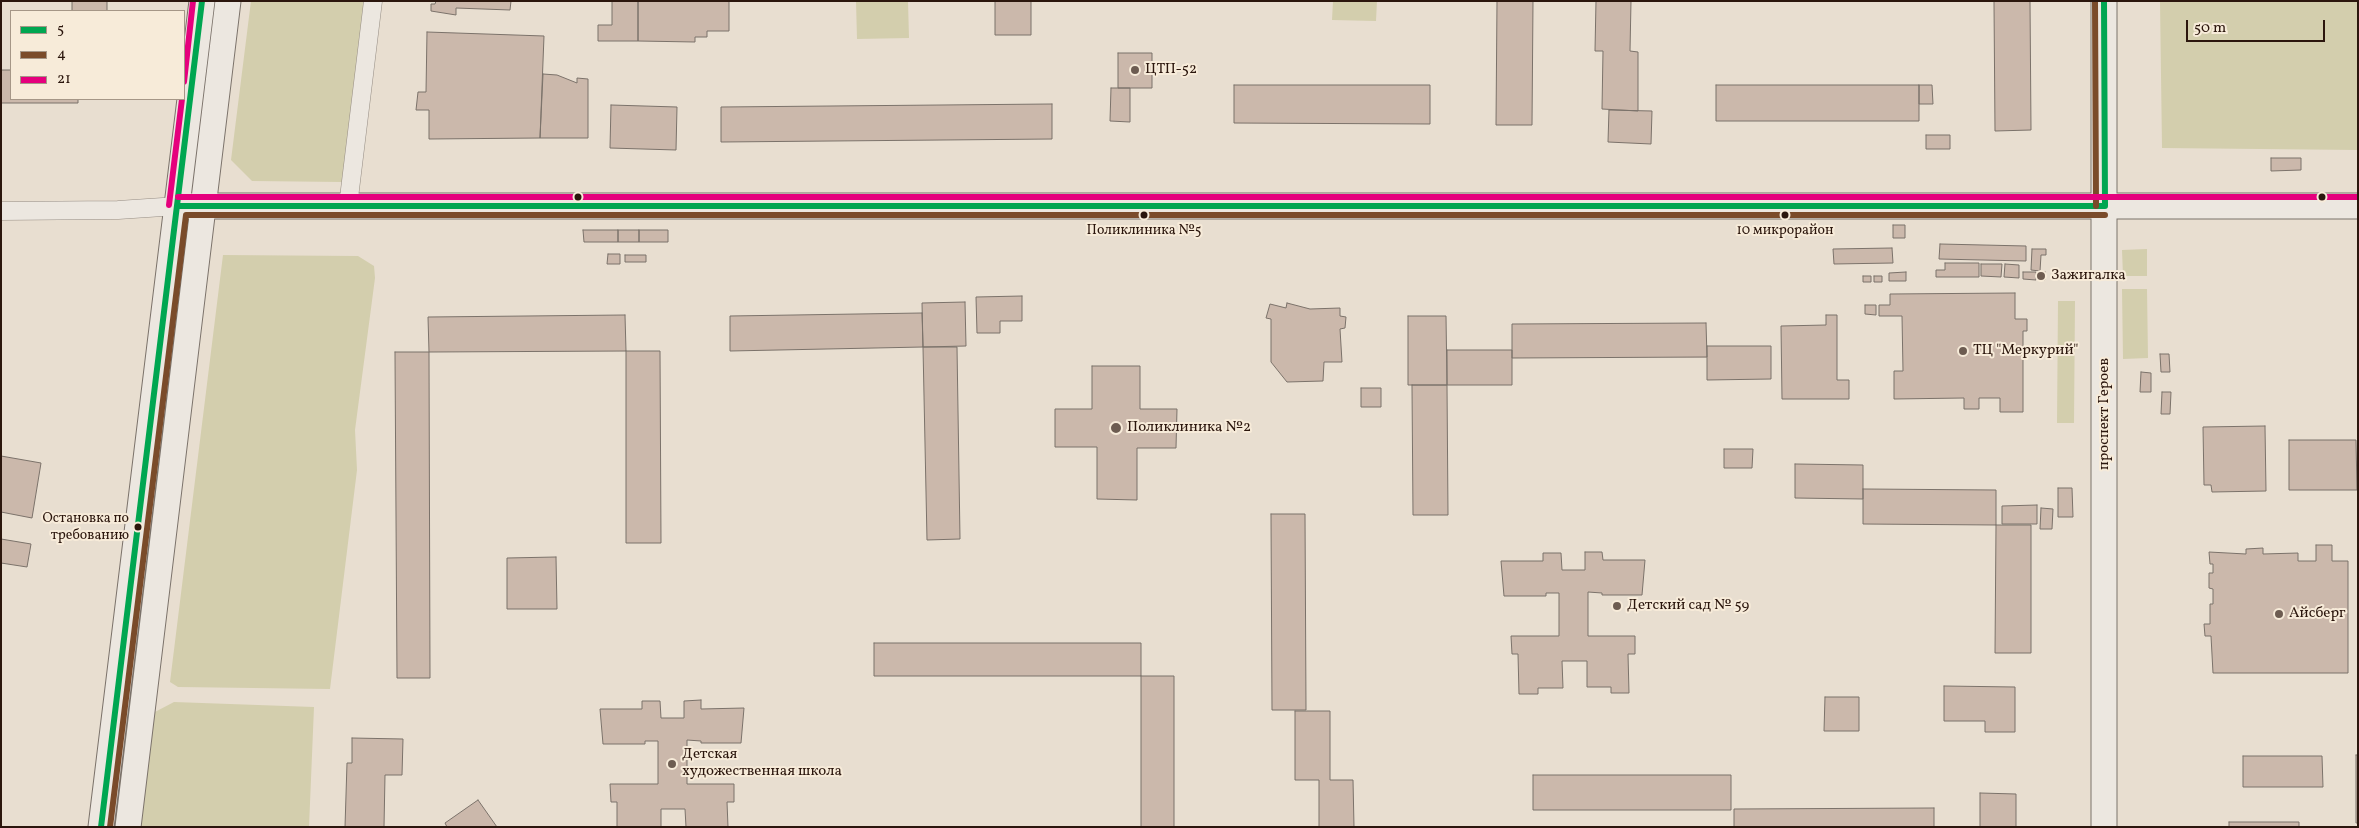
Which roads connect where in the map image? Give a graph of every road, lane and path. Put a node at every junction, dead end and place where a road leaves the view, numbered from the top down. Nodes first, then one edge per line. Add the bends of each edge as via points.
1 (202, 1) edge
2 (228, 1) edge
3 (373, 1) edge
4 (2104, 1) edge
5 (178, 206) junction
6 (204, 206) junction
7 (348, 206) junction
8 (2105, 206) junction
9 (2358, 206) edge
10 (1, 211) edge
11 (101, 827) edge
12 (128, 827) edge
13 (2104, 827) edge

1 - 5 street
2 - 6 street
3 - 7 street
4 - 8 street, проспект Героев
5 - 6 street
5 - 10 street
5 - 11 street
6 - 7 street
6 - 12 street
7 - 8 street
8 - 9 street
8 - 13 street, проспект Героев

